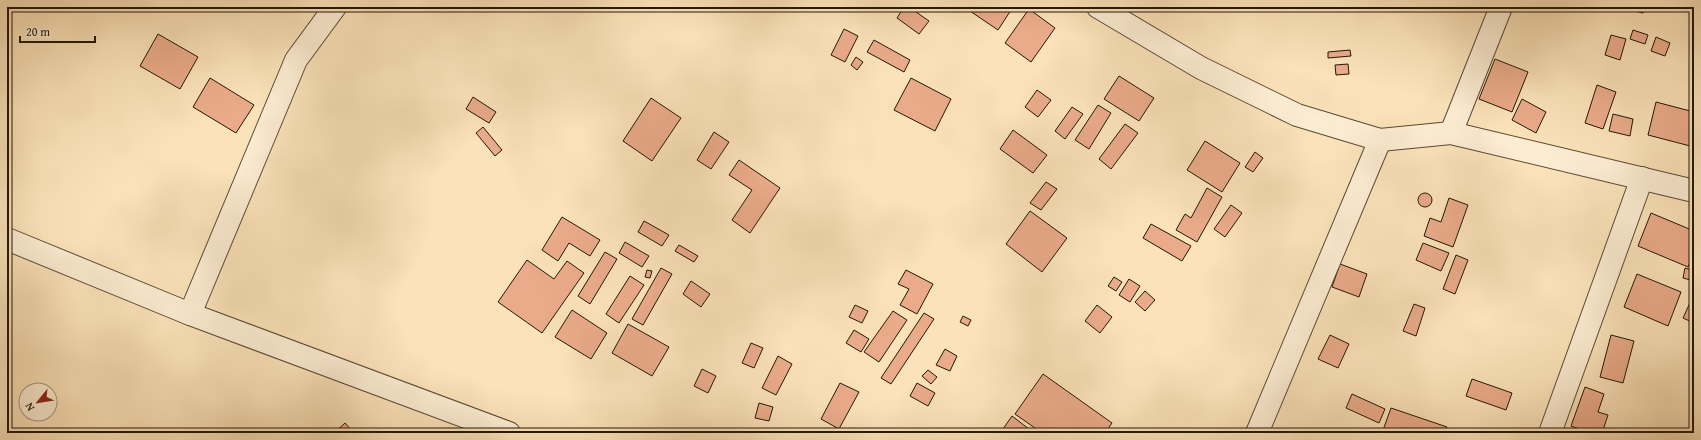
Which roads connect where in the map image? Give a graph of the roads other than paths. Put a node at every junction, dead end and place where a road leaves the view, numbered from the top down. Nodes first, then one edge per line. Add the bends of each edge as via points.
1 (335, 7) edge
2 (1098, 7) edge
3 (1501, 7) edge
4 (1451, 133) junction
5 (1380, 140) junction
6 (1642, 178) junction
7 (1694, 191) edge
8 (7, 240) edge
9 (190, 314) junction
10 (509, 433) edge
11 (1257, 433) edge
12 (1550, 433) edge

1 - 9 street via 296,60
2 - 5 street via 1201,68 1297,115
3 - 4 street
4 - 5 street
4 - 6 street
5 - 11 street
6 - 7 street
6 - 12 street
8 - 9 street
9 - 10 street

